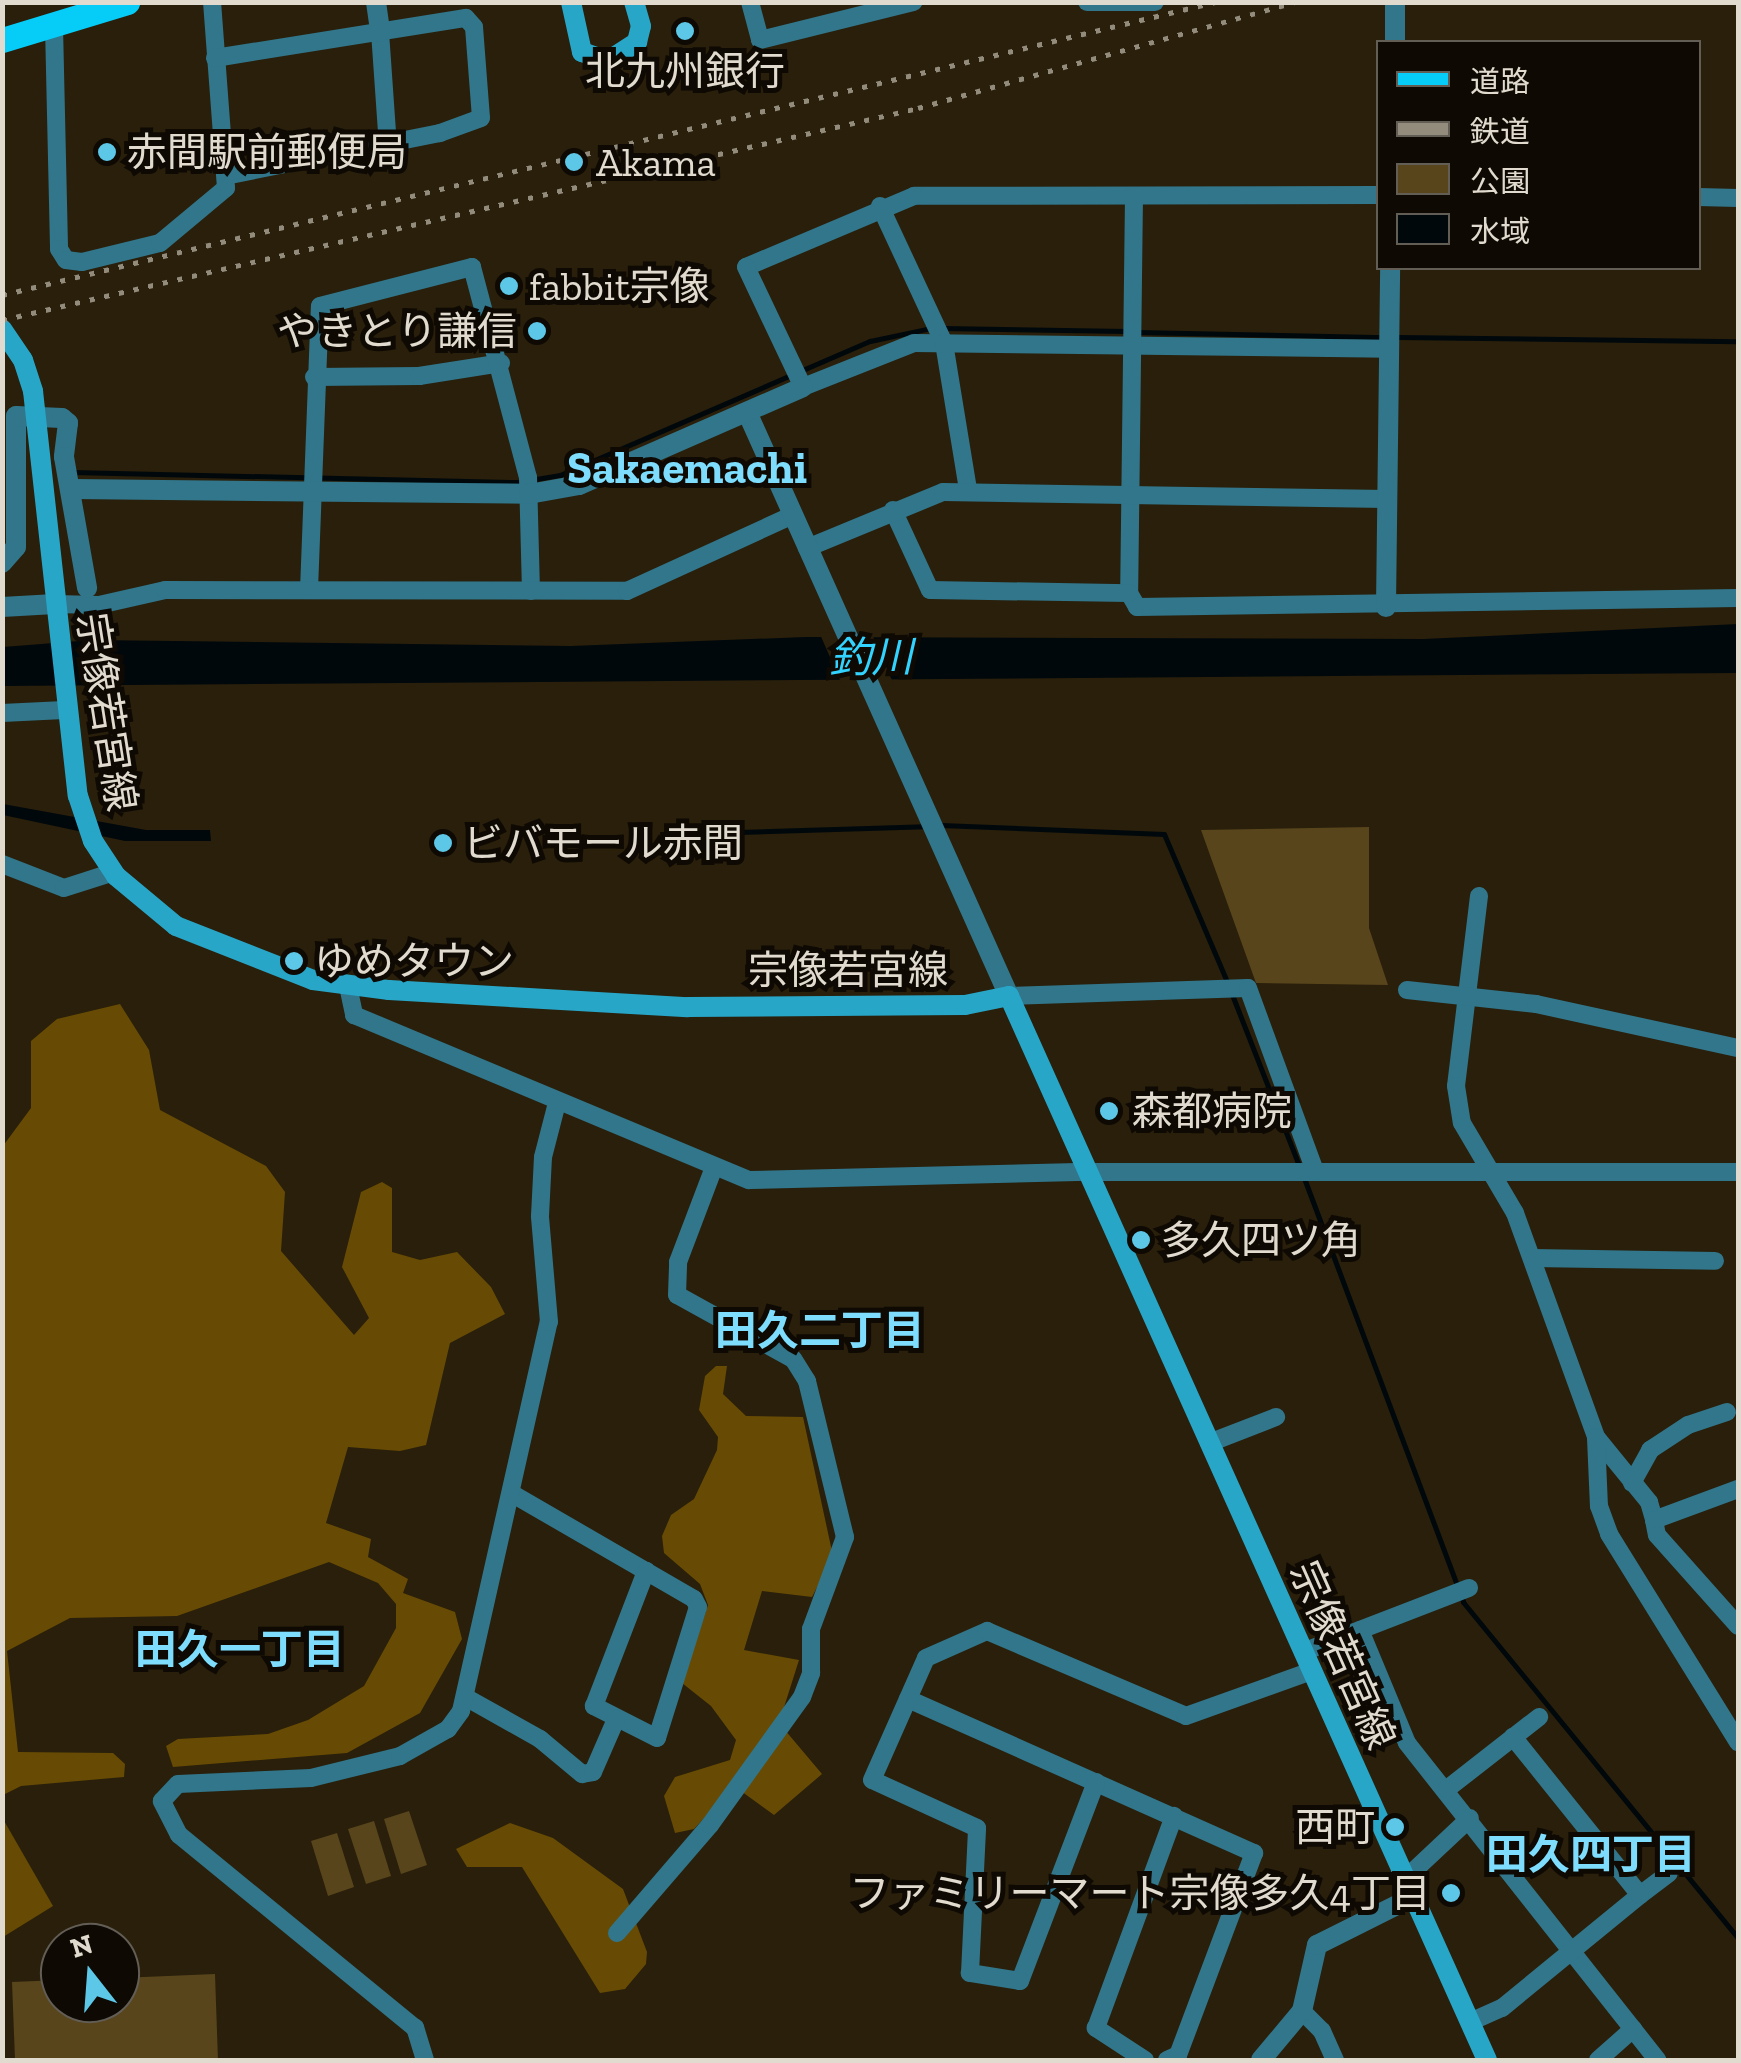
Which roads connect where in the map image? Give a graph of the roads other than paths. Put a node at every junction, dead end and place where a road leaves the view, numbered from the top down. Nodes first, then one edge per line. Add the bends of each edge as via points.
1 (212, 2) edge
2 (376, 2) edge
3 (571, 2) edge
4 (634, 2) edge
5 (750, 2) edge
6 (1087, 2) edge
7 (1154, 2) edge
8 (1396, 2) edge
9 (124, 3) edge
10 (901, 4) edge
11 (54, 26) junction
12 (380, 32) junction
13 (5, 36) edge
14 (1395, 40) edge
15 (214, 58) junction
16 (388, 144) junction
17 (229, 175) junction
18 (1376, 194) edge
19 (1134, 196) junction
20 (1701, 197) edge
21 (1738, 198) edge
22 (880, 206) junction
23 (1390, 270) edge
24 (2, 329) edge
25 (944, 343) junction
26 (1133, 346) junction
27 (1388, 349) junction
28 (501, 364) junction
29 (314, 377) junction
30 (803, 387) junction
31 (747, 412) junction
32 (71, 489) junction
33 (968, 490) junction
34 (312, 493) junction
35 (529, 494) junction
36 (1131, 494) junction
37 (1387, 499) junction
38 (893, 510) junction
39 (793, 515) junction
40 (807, 548) junction
41 (2, 563) edge
42 (87, 588) dead end
43 (309, 590) junction
44 (532, 591) junction
45 (1129, 593) junction
46 (1738, 598) edge
47 (2, 607) edge
48 (1386, 607) junction
49 (55, 612) junction
50 (64, 708) junction
51 (2, 713) edge
52 (2, 864) edge
53 (114, 872) junction
54 (1479, 896) dead end
55 (348, 986) junction
56 (1407, 990) dead end
57 (1472, 994) junction
58 (1008, 996) junction
59 (1738, 1048) edge
60 (557, 1103) junction
61 (713, 1170) junction
62 (1088, 1172) junction
63 (1315, 1172) junction
64 (1738, 1172) edge
65 (1490, 1174) junction
66 (1532, 1258) junction
67 (1716, 1261) dead end
68 (1728, 1412) dead end
69 (1276, 1417) dead end
70 (1596, 1437) junction
71 (1210, 1443) junction
72 (1632, 1484) junction
73 (1738, 1489) edge
74 (512, 1492) junction
75 (1654, 1520) junction
76 (646, 1571) junction
77 (1469, 1588) dead end
78 (1738, 1626) edge
79 (1360, 1630) junction
80 (1307, 1661) junction
81 (467, 1698) junction
82 (908, 1699) junction
83 (1539, 1717) dead end
84 (616, 1719) junction
85 (1513, 1737) junction
86 (1738, 1742) edge
87 (1096, 1782) junction
88 (1447, 1789) junction
89 (1174, 1816) junction
90 (1470, 1818) junction
91 (1669, 1873) dead end
92 (1409, 1888) junction
93 (1640, 1895) junction
94 (617, 1933) dead end
95 (1572, 1950) junction
96 (1302, 2011) junction
97 (1470, 2022) junction
98 (1633, 2030) junction
99 (426, 2060) edge
100 (1145, 2060) edge
101 (1167, 2060) edge
102 (1260, 2060) edge
103 (1335, 2060) edge
104 (1487, 2060) edge
105 (1598, 2060) edge
106 (1657, 2060) edge

1 - 15 street
2 - 12 street
3 - 4 main road via 582,52 608,61 636,42 641,26
5 - 10 street via 760,40
6 - 7 street
8 - 14 street
9 - 11 main road
11 - 13 main road
11 - 17 street via 59,248 66,260 160,243 226,188
12 - 15 street
12 - 16 street
12 - 16 street via 466,18 474,27 481,118
15 - 17 street
16 - 17 street
18 - 19 street
19 - 22 street via 949,192
19 - 26 street
20 - 21 street
22 - 25 street
22 - 30 street via 746,267
23 - 27 street
24 - 49 main road, 宗像若宮線 via 33,391
25 - 26 street
25 - 30 street via 883,352
25 - 33 street
26 - 27 street
26 - 36 street
27 - 37 street
28 - 29 street via 419,376
28 - 29 street via 472,267 320,306
28 - 35 street
29 - 34 street
30 - 31 street
31 - 35 street via 578,485
31 - 39 street
32 - 34 street
32 - 41 street via 64,457 68,423 16,416 17,532
32 - 42 street
33 - 36 street
33 - 38 street
34 - 35 street
34 - 43 street
35 - 44 street
36 - 37 street
36 - 45 street
37 - 48 street
38 - 40 street
38 - 45 street via 930,590
39 - 40 street
39 - 44 street via 627,590
40 - 58 street
43 - 44 street
43 - 49 street via 164,590
45 - 48 street via 1136,607
46 - 48 street
47 - 49 street
49 - 50 main road, 宗像若宮線
50 - 51 street
50 - 53 main road, 宗像若宮線 via 90,831
52 - 53 street via 64,888
53 - 55 main road, 宗像若宮線 via 142,902 214,945
54 - 57 street
55 - 58 main road, 宗像若宮線 via 688,1007 965,1005
55 - 60 street via 354,1015
56 - 57 street
57 - 59 street
57 - 65 street via 1456,1086 1462,1123
58 - 62 main road, 宗像若宮線
58 - 63 street via 1248,988
60 - 61 street
60 - 74 street via 543,1157 540,1216 549,1322
61 - 62 street via 749,1180
61 - 94 street via 678,1262 677,1295 792,1359 813,1399 845,1536 811,1629 811,1673 802,1697 746,1779
62 - 63 street
62 - 71 main road, 宗像若宮線
63 - 65 street
64 - 65 street
65 - 66 street
66 - 67 street
66 - 70 street
68 - 72 street via 1688,1424 1650,1450
69 - 71 street
70 - 72 street
70 - 86 street via 1599,1506 1608,1534
71 - 80 main road, 宗像若宮線
72 - 75 street
73 - 75 street
74 - 76 street
74 - 81 street
75 - 78 street via 1657,1535
76 - 84 street via 594,1706
76 - 84 street via 698,1607 657,1738
77 - 79 street
79 - 80 street
79 - 88 street via 1407,1743
80 - 82 street via 1186,1716 986,1631 926,1658
80 - 92 main road, 宗像若宮線
81 - 84 street via 540,1739 582,1774 593,1772
81 - 99 street via 448,1729 400,1756 311,1778 178,1784 162,1801 179,1834 415,2028
82 - 87 street
82 - 87 street via 872,1780 977,1828 970,1973 1020,1981
83 - 85 street
85 - 88 street
85 - 93 street
87 - 89 street
88 - 90 street
89 - 100 street via 1096,2028
89 - 101 street via 1254,1853 1178,2055
90 - 92 street
90 - 95 street
91 - 93 street
92 - 96 street via 1317,1945
92 - 97 main road, 宗像若宮線
93 - 95 street
95 - 97 street via 1502,2008
95 - 98 street
96 - 102 street
96 - 103 street via 1322,2031
97 - 104 main road, 宗像若宮線
98 - 105 street
98 - 106 street

